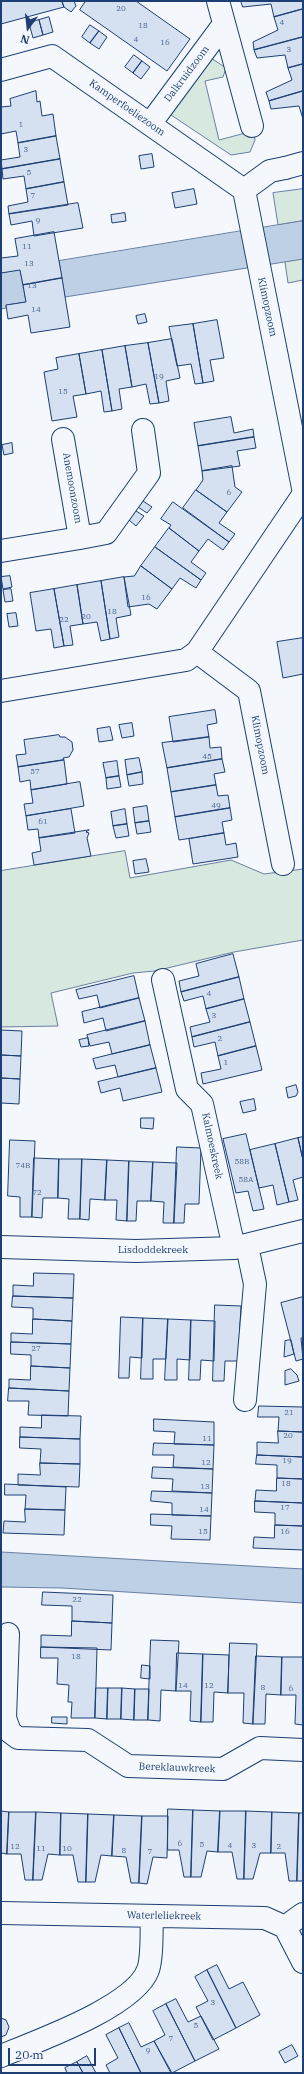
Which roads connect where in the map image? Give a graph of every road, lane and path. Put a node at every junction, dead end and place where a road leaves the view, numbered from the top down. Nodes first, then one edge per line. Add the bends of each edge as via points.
1 (218, 1) edge
2 (224, 24) junction
3 (1, 70) edge
4 (150, 124) junction
5 (252, 126) dead end
6 (294, 165) edge
7 (244, 190) junction
8 (143, 430) dead end
9 (63, 439) dead end
10 (303, 488) edge
11 (303, 495) edge
12 (80, 538) junction
13 (1, 551) edge
14 (197, 652) junction
15 (1, 691) edge
16 (283, 864) dead end
17 (163, 980) dead end
18 (303, 1231) edge
19 (1, 1247) edge
20 (240, 1247) junction
21 (245, 1400) dead end
22 (8, 1634) dead end
23 (303, 1750) edge
24 (1, 1914) edge
25 (303, 1914) edge
26 (152, 1916) junction
27 (285, 1927) junction
28 (303, 1962) edge
29 (1, 2056) edge

1 - 2 street
2 - 4 street, Dalkruidzoom
2 - 5 street
3 - 4 street, Kamperfoeliezoom via 52,56
4 - 7 street, Kamperfoeliezoom
6 - 7 street via 270,171
7 - 10 street, Klimopzoom
8 - 12 street, Anemoonzoom via 149,473 106,533
9 - 12 street, Anemoonzoom
11 - 14 street
12 - 13 street, Anemoonzoom
14 - 15 street via 186,660
14 - 16 street, Klimopzoom via 249,690
17 - 20 street, Kalmoeskreek via 187,1090 202,1104
18 - 20 street, Lisdoddekreek
19 - 20 street, Lisdoddekreek via 136,1251
20 - 21 street, Kalmoeskreek via 255,1284
22 - 23 street, Bereklauwkreek via 6,1718 10,1732 18,1738 88,1740 128,1766 223,1769 260,1748
24 - 26 street, Waterleliekreek
25 - 27 street
26 - 27 street, Waterleliekreek via 265,1918
26 - 29 street via 148,1970 136,1988 120,2002 46,2038
27 - 28 street

